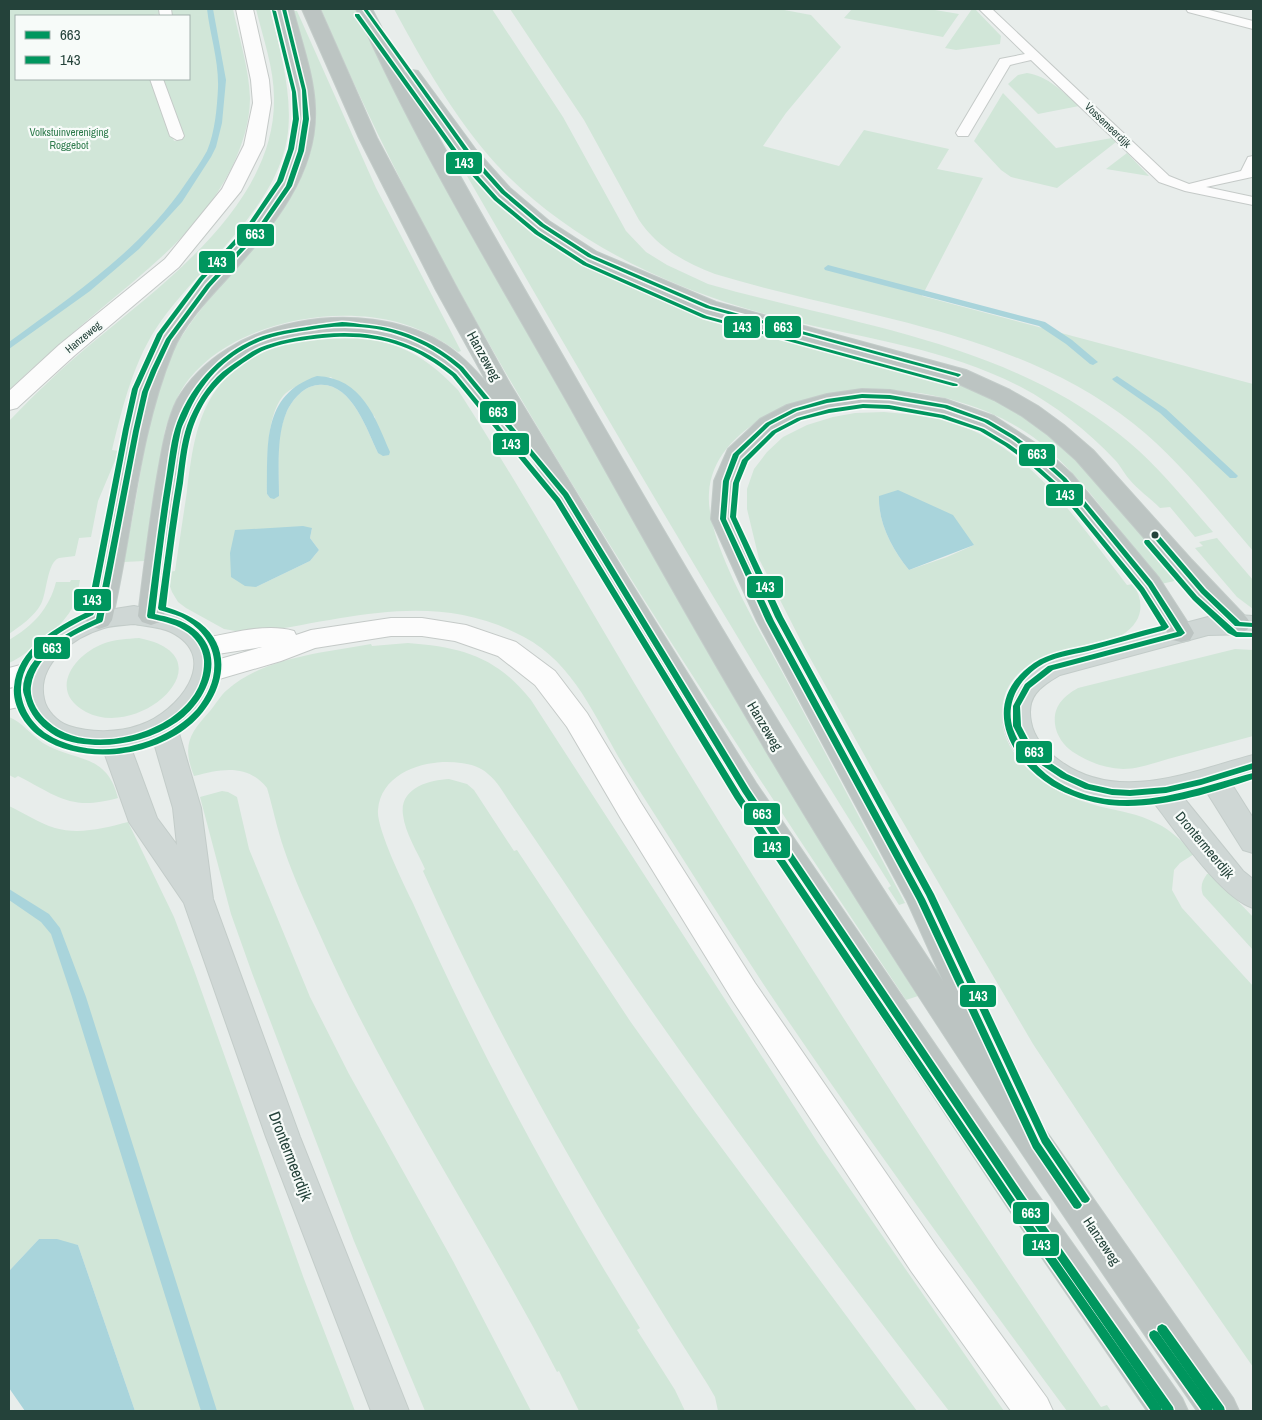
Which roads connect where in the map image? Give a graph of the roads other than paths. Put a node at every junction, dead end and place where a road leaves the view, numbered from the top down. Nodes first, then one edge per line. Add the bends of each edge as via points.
1 (244, 9) edge
2 (284, 9) edge
3 (311, 9) edge
4 (364, 9) edge
5 (984, 9) edge
6 (1192, 9) edge
7 (1253, 25) edge
8 (1033, 56) junction
9 (156, 80) edge
10 (963, 133) dead end
11 (177, 136) dead end
12 (1253, 160) edge
13 (1185, 187) junction
14 (1253, 201) edge
15 (9, 403) edge
16 (566, 495) junction
17 (152, 616) junction
18 (98, 620) junction
19 (1246, 625) edge
20 (1181, 633) junction
21 (207, 660) junction
22 (19, 686) edge
23 (163, 727) junction
24 (115, 742) junction
25 (1253, 766) edge
26 (1212, 778) junction
27 (1161, 791) junction
28 (1253, 842) edge
29 (1253, 896) edge
30 (198, 899) junction
31 (1036, 1145) junction
32 (390, 1411) edge
33 (1034, 1411) edge
34 (1169, 1411) edge
35 (1220, 1411) edge

1 - 15 street, Hanzeweg via 262,103 254,145 231,191 172,263
2 - 18 highway via 304,90 306,119 301,151 289,186 256,234 208,286 168,340 154,370 138,421
3 - 16 highway, Hanzeweg via 368,138 447,290
4 - 19 highway via 469,154 503,192 542,225 590,256 708,307 958,375 1013,400 1070,441 1203,591
4 - 31 highway, Hanzeweg via 432,145 711,635 793,773
5 - 8 lane, Vossemeerdijk
6 - 7 lane
8 - 10 lane via 1005,62
8 - 13 lane, Vossemeerdijk via 1164,179
9 - 11 lane
12 - 13 lane via 1247,174
13 - 14 lane, Vossemeerdijk
16 - 17 highway via 461,368 431,345 405,333 371,325 340,323 264,337 239,349 200,383 178,428 160,535
16 - 34 highway, Hanzeweg via 746,791 1022,1200
17 - 18 main road
17 - 21 main road via 184,626 196,636
18 - 22 main road via 51,646
19 - 20 main road via 1208,626
20 - 27 main road via 1050,668 1036,677 1018,699 1019,730 1029,748 1064,778 1106,792
20 - 31 highway via 1150,584 1064,479 1013,437 986,421 945,406 862,396 795,410 768,424 736,454 726,481 723,519 766,613 921,899
21 - 23 main road via 205,685 194,702
21 - 33 street via 272,654 311,639 391,627 422,627 457,632 507,649 545,678 577,720 744,992 924,1259
22 - 24 main road via 36,716 55,732 83,741
23 - 24 main road
23 - 30 main road, Drontermeerdijk via 187,808
24 - 30 main road, Drontermeerdijk via 144,822
25 - 26 main road
26 - 27 main road
26 - 28 main road
27 - 29 main road, Drontermeerdijk via 1232,879
30 - 32 main road, Drontermeerdijk via 283,1137
31 - 35 highway, Hanzeweg

